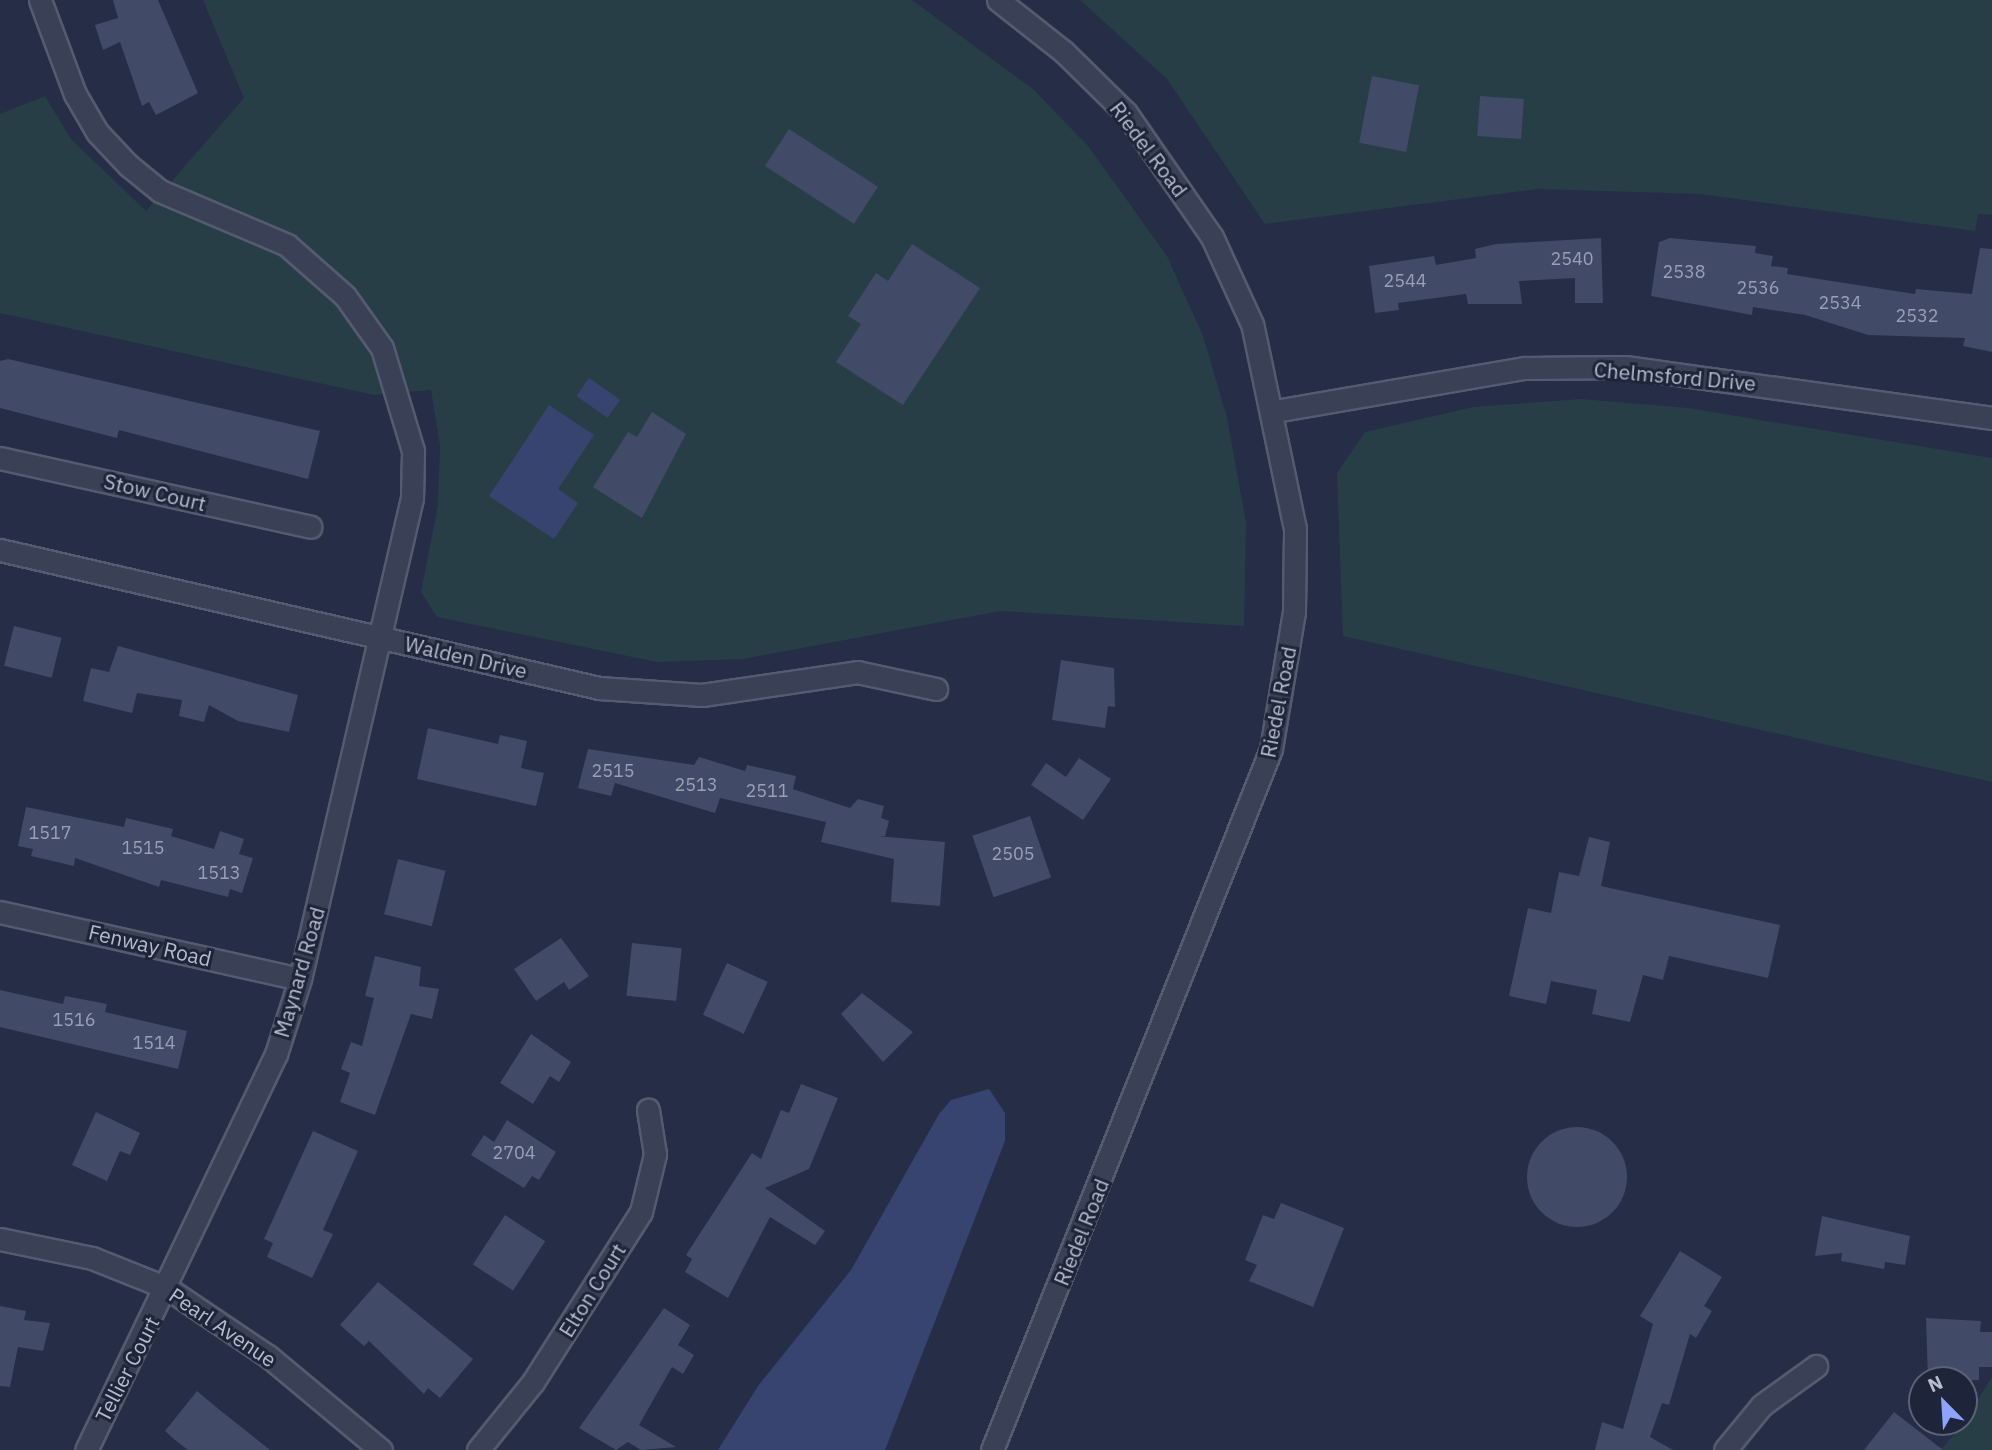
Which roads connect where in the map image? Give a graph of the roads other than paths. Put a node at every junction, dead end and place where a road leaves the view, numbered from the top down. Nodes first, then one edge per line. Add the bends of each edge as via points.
1 (40, 0) edge
2 (998, 0) edge
3 (1275, 411) junction
4 (1992, 418) edge
5 (0, 458) edge
6 (310, 527) dead end
7 (0, 550) edge
8 (380, 638) junction
9 (936, 689) dead end
10 (0, 912) edge
11 (300, 979) junction
12 (648, 1110) dead end
13 (0, 1239) edge
14 (167, 1288) junction
15 (1816, 1366) dead end
16 (86, 1450) edge
17 (382, 1450) edge
18 (478, 1450) edge
19 (992, 1450) edge
20 (1726, 1450) edge

1 - 8 street, Maynard Road via 75,94 97,132 128,165 160,191 288,245 345,296 382,348 413,451 412,498
2 - 3 street, Riedel Road via 1064,52 1126,113 1169,169 1212,237 1252,324
3 - 4 street, Chelmsford Drive via 1525,368 1625,367
3 - 19 street, Riedel Road via 1294,529 1294,598 1271,749
5 - 6 street, Stow Court
7 - 8 street, Walden Drive
8 - 9 street, Walden Drive via 656,694 738,691 857,672
8 - 11 street, Maynard Road
10 - 11 street, Fenway Road
11 - 14 street, Maynard Road via 276,1054
12 - 18 street, Elton Court via 655,1154 641,1212 533,1382
13 - 14 street, Pearl Avenue via 92,1258
14 - 16 street, Tellier Court
14 - 17 street, Pearl Avenue via 268,1356
15 - 20 street via 1762,1405

